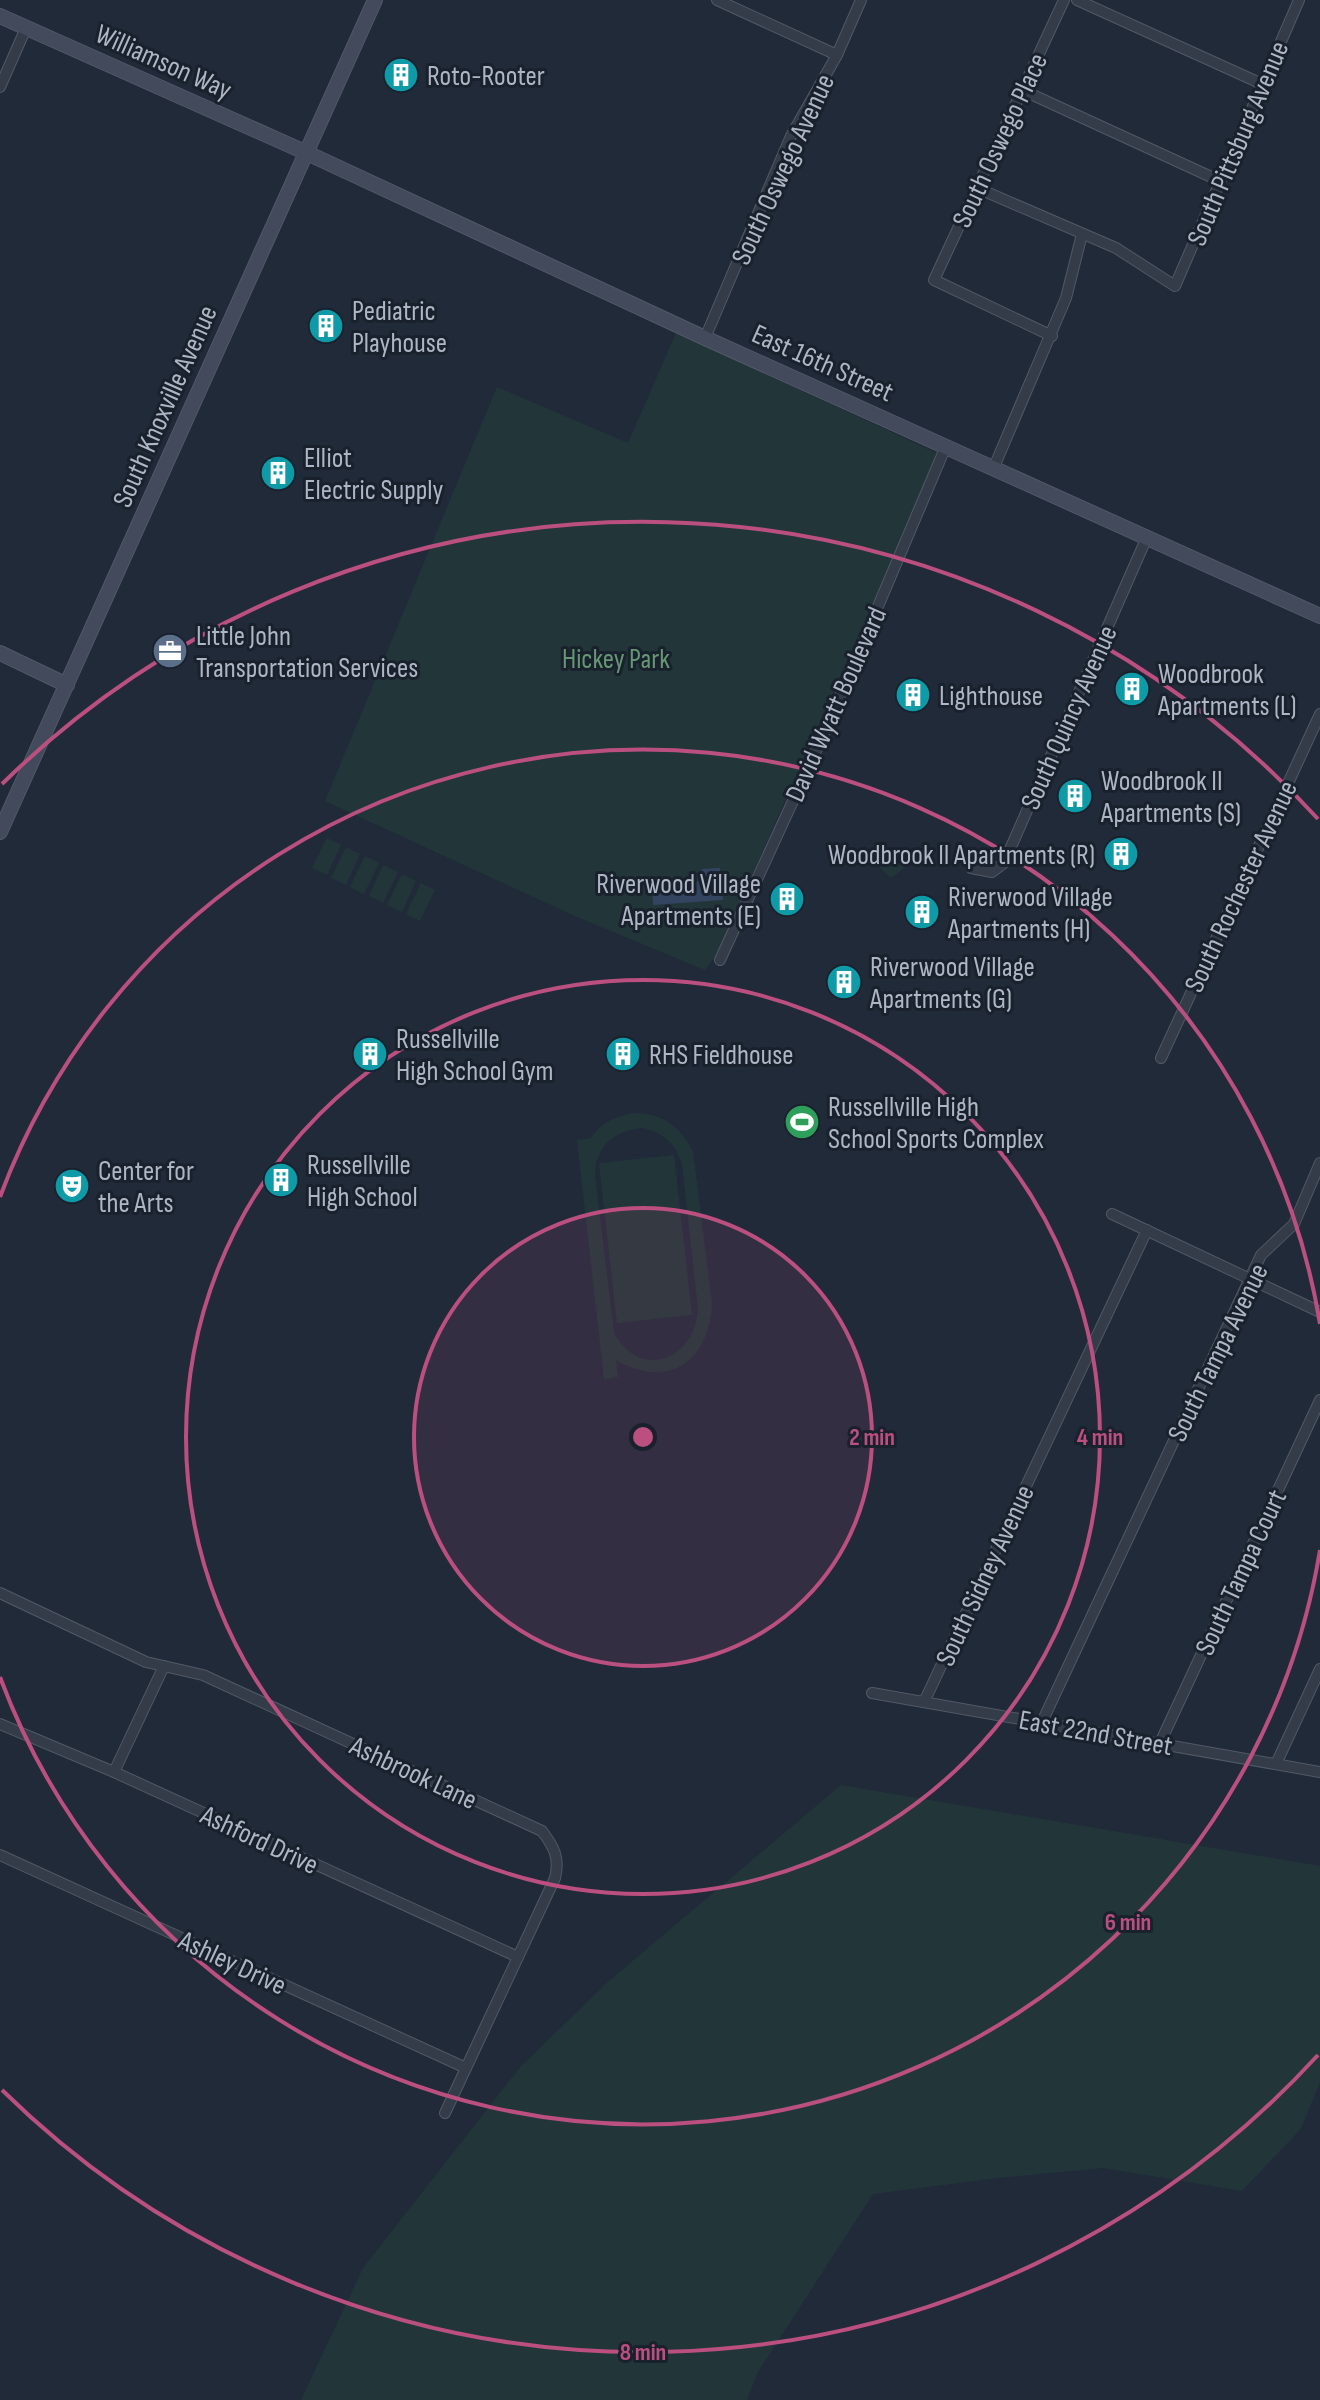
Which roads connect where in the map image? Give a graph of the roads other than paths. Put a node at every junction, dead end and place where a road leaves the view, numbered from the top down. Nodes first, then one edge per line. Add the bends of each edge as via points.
1 (375, 0) edge
2 (717, 0) edge
3 (861, 0) edge
4 (1064, 0) edge
5 (1077, 0) edge
6 (1299, 0) edge
7 (0, 16) edge
8 (26, 28) junction
9 (837, 55) junction
10 (1262, 84) junction
11 (0, 87) edge
12 (1022, 90) junction
13 (307, 153) junction
14 (1220, 181) junction
15 (977, 188) junction
16 (1082, 234) junction
17 (1052, 336) junction
18 (705, 338) junction
19 (946, 446) junction
20 (994, 467) junction
21 (1147, 537) junction
22 (1320, 616) edge
23 (0, 653) edge
24 (67, 685) junction
25 (1320, 714) edge
26 (0, 832) edge
27 (971, 868) dead end
28 (720, 960) dead end
29 (1161, 1058) dead end
30 (1319, 1169) edge
31 (1112, 1214) dead end
32 (1147, 1230) junction
33 (1250, 1279) junction
34 (1320, 1312) edge
35 (1320, 1400) edge
36 (0, 1593) edge
37 (164, 1666) junction
38 (1320, 1669) edge
39 (872, 1693) dead end
40 (924, 1702) junction
41 (1042, 1722) junction
42 (0, 1724) edge
43 (1160, 1743) junction
44 (1276, 1764) junction
45 (114, 1772) junction
46 (1320, 1772) edge
47 (0, 1855) edge
48 (518, 1957) junction
49 (466, 2068) junction
50 (445, 2113) dead end

1 - 13 street, South Knoxville Avenue
2 - 9 street
3 - 9 street, South Oswego Avenue
4 - 12 street, South Oswego Place
5 - 10 street
6 - 10 street, South Pittsburg Avenue
7 - 8 street, Williamson Way
8 - 11 street
8 - 13 street, Williamson Way
9 - 18 street, South Oswego Avenue via 791,136
10 - 14 street, South Pittsburg Avenue
12 - 14 street
12 - 15 street, South Oswego Place
13 - 18 street, East 16th Street
13 - 24 street, South Knoxville Avenue
14 - 16 street, South Pittsburg Avenue via 1175,286 1116,248
15 - 16 street
15 - 17 street, South Oswego Place via 934,280
16 - 17 street
17 - 20 street
18 - 19 street, East 16th Street
19 - 20 street, East 16th Street
19 - 28 street, David Wyatt Boulevard via 826,729
20 - 21 street, East 16th Street
21 - 22 street, East 16th Street
21 - 27 street, South Quincy Avenue via 1004,863 992,872
23 - 24 street
24 - 26 street, South Knoxville Avenue
25 - 29 street, South Rochester Avenue
30 - 33 street, South Tampa Avenue via 1294,1224 1261,1255
31 - 32 street
32 - 33 street
32 - 40 street, South Sidney Avenue
33 - 34 street
33 - 41 street, South Tampa Avenue
35 - 43 street, South Tampa Court
36 - 37 street, Ashbrook Lane
37 - 45 street
37 - 48 street, Ashbrook Lane via 203,1675 542,1831 555,1848 558,1865
38 - 44 street
39 - 40 street, East 22nd Street
40 - 41 street, East 22nd Street
41 - 43 street, East 22nd Street
42 - 45 street, Ashford Drive
43 - 44 street, East 22nd Street
44 - 46 street, East 22nd Street
45 - 48 street, Ashford Drive
47 - 49 street, Ashley Drive
48 - 49 street, Ashbrook Lane
49 - 50 street, Ashbrook Lane

